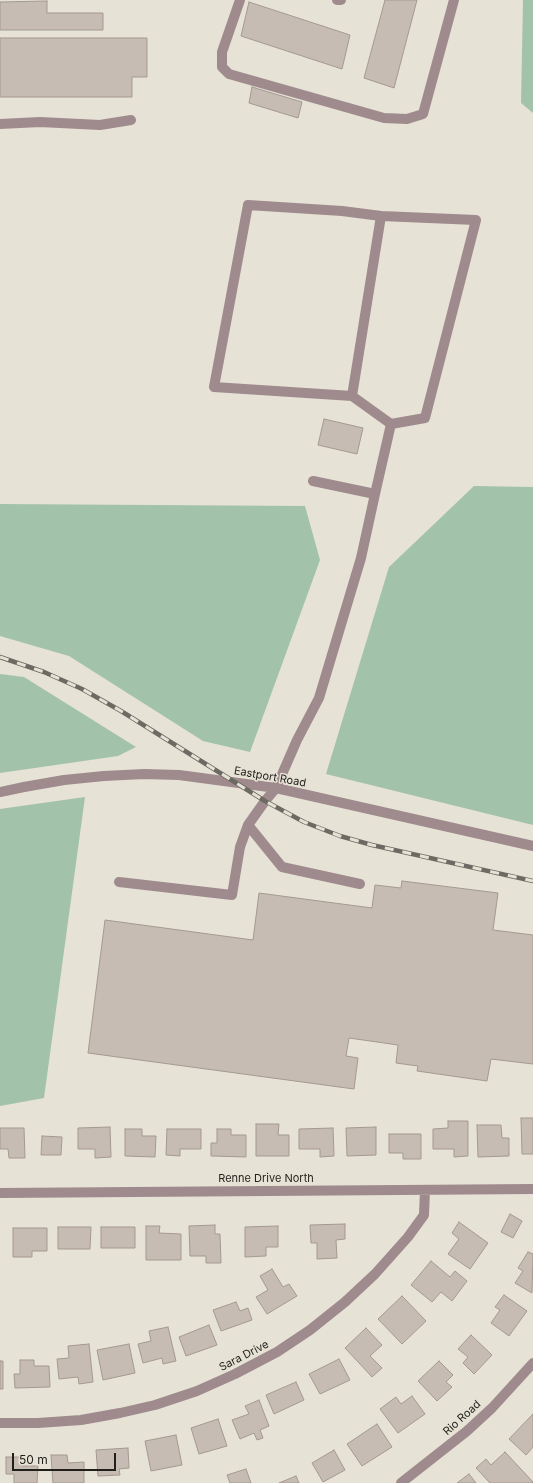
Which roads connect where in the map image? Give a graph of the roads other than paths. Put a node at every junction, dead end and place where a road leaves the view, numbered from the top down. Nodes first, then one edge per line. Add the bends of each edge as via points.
1 (240, 0) edge
2 (337, 0) edge
3 (341, 0) edge
4 (454, 0) edge
5 (131, 120) dead end
6 (0, 124) edge
7 (381, 216) junction
8 (352, 396) junction
9 (391, 424) junction
10 (313, 481) dead end
11 (375, 494) junction
12 (276, 788) junction
13 (0, 792) edge
14 (248, 825) junction
15 (533, 846) edge
16 (119, 882) dead end
17 (360, 884) dead end
18 (533, 1189) edge
19 (425, 1190) junction
20 (0, 1192) edge
21 (533, 1363) edge
22 (0, 1423) edge
23 (401, 1483) edge

1 - 4 street via 222,52 222,67 229,74 384,118 407,119 423,114
2 - 3 street
5 - 6 street via 100,126 40,122
7 - 8 street
7 - 8 street via 248,205 214,387
7 - 9 street via 476,220 425,418
8 - 9 street
9 - 11 street
10 - 11 street
11 - 12 street via 361,558 319,698
12 - 13 street, Eastport Road via 179,775 144,774 64,780
12 - 14 street
12 - 15 street, Eastport Road
14 - 16 street via 240,847 232,896
14 - 17 street via 282,867
18 - 19 street, Renne Drive North
19 - 20 street, Renne Drive North
19 - 22 street, Sara Drive via 424,1215 375,1274 346,1302 277,1352 197,1391 155,1405 81,1420
21 - 23 street, Rio Road via 467,1431

